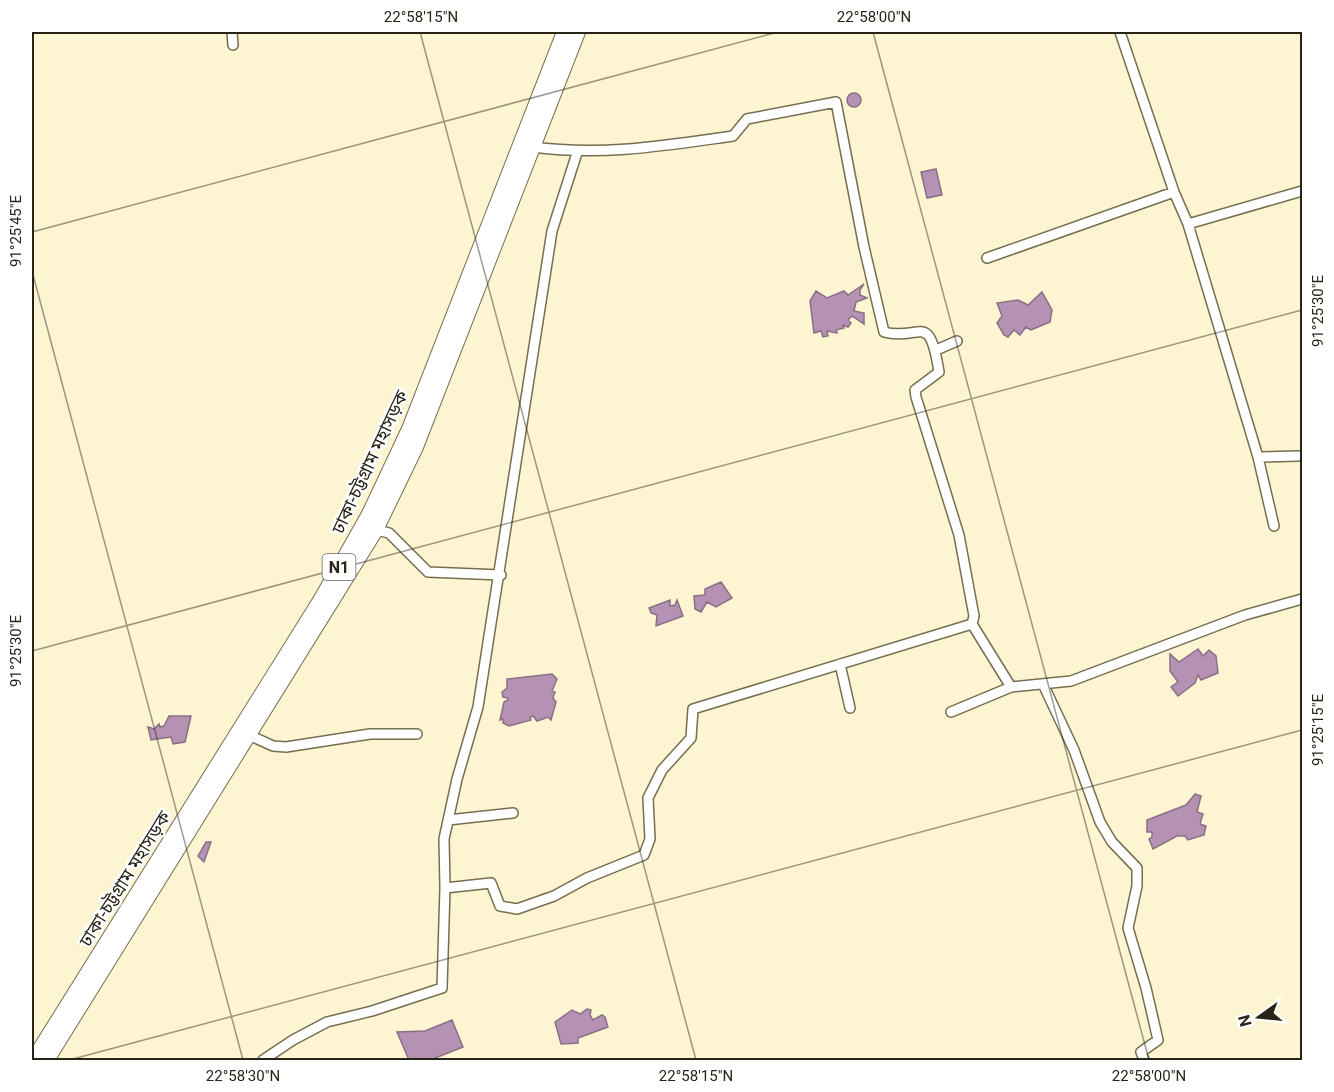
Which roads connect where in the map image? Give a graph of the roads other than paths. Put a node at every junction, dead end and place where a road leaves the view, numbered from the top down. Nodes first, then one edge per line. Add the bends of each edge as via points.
1 (232, 32) edge
2 (564, 32) edge
3 (578, 32) edge
4 (1120, 32) edge
5 (233, 45) dead end
6 (532, 147) junction
7 (577, 153) junction
8 (1302, 191) edge
9 (1174, 192) junction
10 (1188, 224) junction
11 (987, 258) dead end
12 (957, 341) dead end
13 (936, 350) junction
14 (1298, 456) dead end
15 (1257, 457) junction
16 (1274, 525) dead end
17 (376, 530) junction
18 (501, 575) junction
19 (1302, 599) edge
20 (972, 624) junction
21 (840, 664) junction
22 (1043, 684) junction
23 (1011, 687) junction
24 (849, 708) dead end
25 (951, 712) dead end
26 (417, 734) dead end
27 (249, 735) junction
28 (513, 813) dead end
29 (448, 820) junction
30 (445, 888) junction
31 (33, 1060) edge
32 (47, 1060) edge
33 (263, 1060) edge
34 (1144, 1060) edge

1 - 5 street
2 - 31 highway, ঢাকা-চট্টগ্রাম মহাসড়ক / N1 via 409,429 369,514 321,599
3 - 6 highway, ঢাকা-চট্টগ্রাম মহাসড়ক / N1
4 - 9 street
6 - 7 street
6 - 17 highway, ঢাকা-চট্টগ্রাম মহাসড়ক / N1 via 416,447
7 - 13 street via 643,149 733,136 747,119 836,102 884,332 921,330
7 - 18 street via 552,231
8 - 10 street
9 - 10 street
9 - 11 street
10 - 15 street
12 - 13 street
13 - 20 street via 939,372 915,390 959,535 974,616
14 - 15 street
15 - 16 street
17 - 18 street via 389,533 428,572
17 - 27 highway, ঢাকা-চট্টগ্রাম মহাসড়ক / N1
18 - 29 street via 478,707
19 - 22 street via 1245,615 1071,681
20 - 21 street
20 - 23 street
21 - 24 street
21 - 30 street via 693,709 691,738 662,770 648,798 650,840 644,855 517,909 500,906 492,883
22 - 23 street
22 - 34 street via 1074,750 1100,822 1112,842 1137,868 1128,928 1158,1040 1142,1052
23 - 25 street
26 - 27 street via 370,734 286,747 273,746
27 - 32 highway, ঢাকা-চট্টগ্রাম মহাসড়ক / N1
28 - 29 street
29 - 30 street via 444,839
30 - 33 street via 442,988 327,1022

